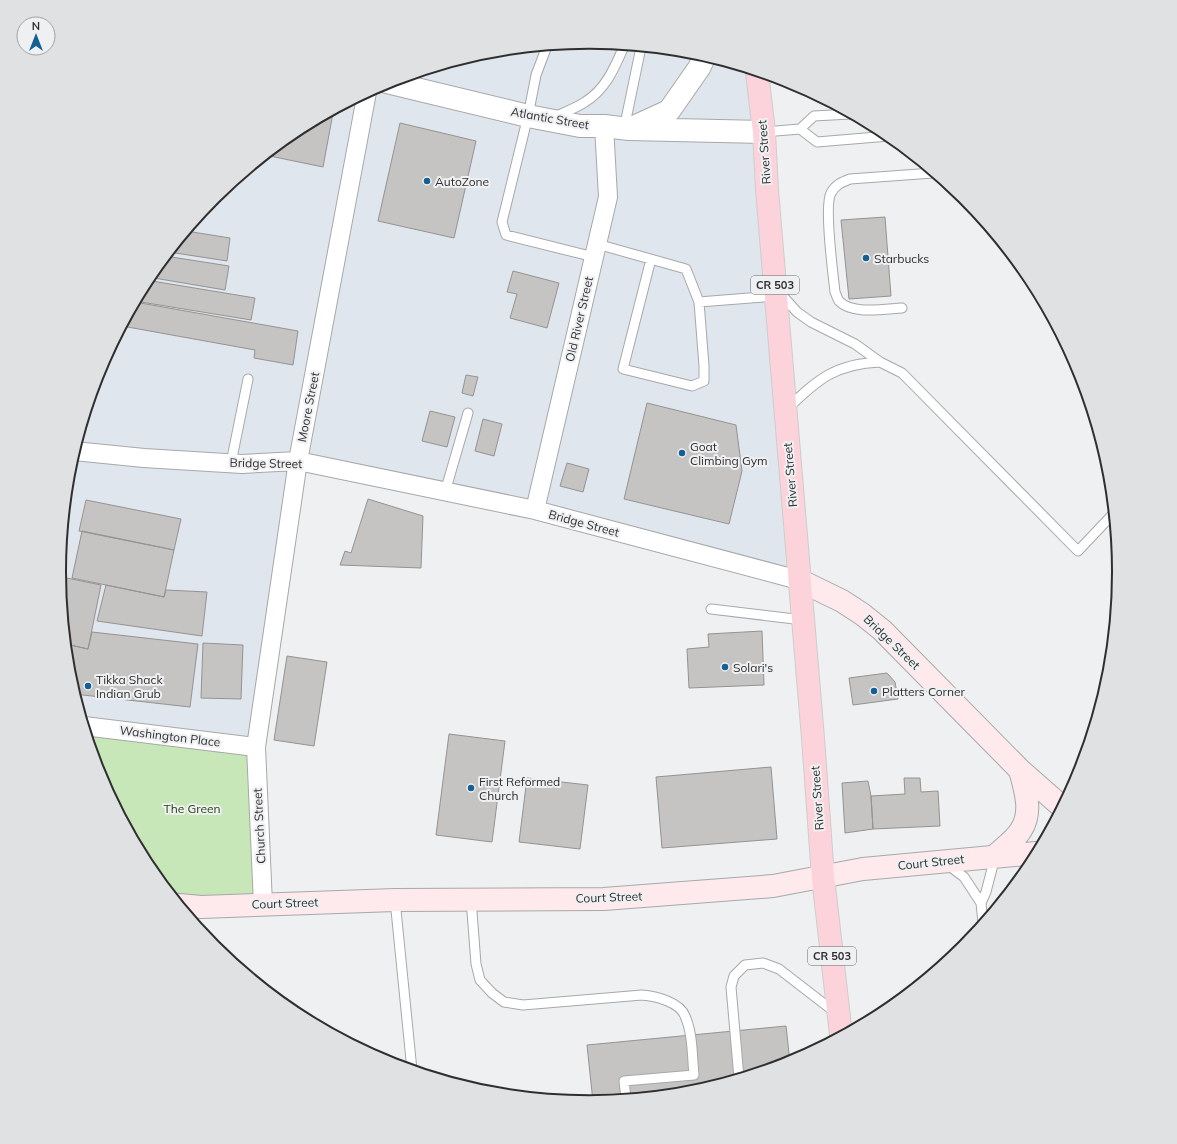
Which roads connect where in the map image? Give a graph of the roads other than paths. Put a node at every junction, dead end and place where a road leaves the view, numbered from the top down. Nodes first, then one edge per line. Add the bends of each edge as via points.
1 (622, 50) edge
2 (545, 51) edge
3 (640, 51) edge
4 (702, 62) edge
5 (758, 77) edge
6 (399, 85) edge
7 (366, 99) edge
8 (842, 114) edge
9 (528, 116) junction
10 (550, 120) junction
11 (619, 128) junction
12 (800, 129) junction
13 (764, 132) junction
14 (879, 137) edge
15 (926, 173) edge
16 (595, 251) junction
17 (651, 259) junction
18 (775, 292) junction
19 (699, 302) junction
20 (902, 308) dead end
21 (880, 362) junction
22 (248, 379) dead end
23 (785, 412) junction
24 (468, 413) dead end
25 (80, 452) edge
26 (298, 462) junction
27 (231, 463) junction
28 (445, 492) junction
29 (535, 510) junction
30 (1108, 519) edge
31 (799, 580) junction
32 (711, 609) dead end
33 (803, 620) junction
34 (89, 727) edge
35 (256, 747) junction
36 (1020, 770) junction
37 (1058, 803) edge
38 (1029, 854) edge
39 (995, 856) junction
40 (939, 861) junction
41 (823, 878) junction
42 (471, 899) junction
43 (395, 900) junction
44 (981, 903) junction
45 (263, 904) junction
46 (186, 905) edge
47 (982, 917) edge
48 (840, 1025) edge
49 (411, 1064) edge
50 (738, 1073) edge
51 (626, 1094) edge

1 - 10 lane via 607,82 598,92
2 - 9 lane via 536,75
3 - 11 lane, Old River Street
4 - 11 street via 669,111
5 - 13 main road, River Street / CR 503
6 - 9 street, Atlantic Street
7 - 26 street, Moore Street
8 - 12 lane via 814,116
9 - 10 street, Atlantic Street
9 - 16 lane via 502,222 506,235
10 - 11 street, Atlantic Street via 580,126
11 - 13 street, Atlantic Street
11 - 16 street, Old River Street via 608,197
12 - 13 lane
12 - 14 lane via 817,142
13 - 18 main road, River Street / CR 503
15 - 20 lane via 850,179 838,184 830,194 828,216 835,292 839,300 859,309
16 - 17 lane
16 - 29 street, Old River Street
17 - 19 lane via 686,269
17 - 19 lane via 623,369 692,386 704,381
18 - 19 lane
18 - 21 lane via 811,322 856,344
18 - 23 main road, River Street / CR 503
21 - 23 lane via 862,363 837,370 814,384
21 - 30 lane via 902,373 1078,551
22 - 27 lane
23 - 31 main road, River Street / CR 503
24 - 28 lane
25 - 27 street, Bridge Street
26 - 27 street, Bridge Street
26 - 28 street, Bridge Street
26 - 35 street, Moore Street
28 - 29 street, Bridge Street
29 - 31 street, Bridge Street
31 - 33 main road, River Street / CR 503
31 - 36 main road, Bridge Street via 842,601 882,630
32 - 33 lane
33 - 41 main road, River Street / CR 503
34 - 35 street, Washington Place
35 - 45 street, Church Street
36 - 37 main road, Bridge Street
36 - 39 main road, Bridge Street via 1028,800 1028,816 1021,831
38 - 39 main road, Court Street
39 - 40 main road, Court Street
39 - 44 lane
40 - 41 main road, Court Street via 863,869
40 - 44 lane via 964,877
41 - 42 main road, Court Street via 773,886 604,899
41 - 48 main road, CR 503
42 - 43 main road, Court Street
42 - 51 lane via 476,964 480,980 504,1002 523,1005 642,995 655,996 673,1004 685,1014 694,1075 624,1081
43 - 45 main road, Court Street
43 - 49 lane
44 - 47 lane
45 - 46 main road, Court Street
48 - 50 lane via 779,969 763,963 745,965 734,976 731,987

